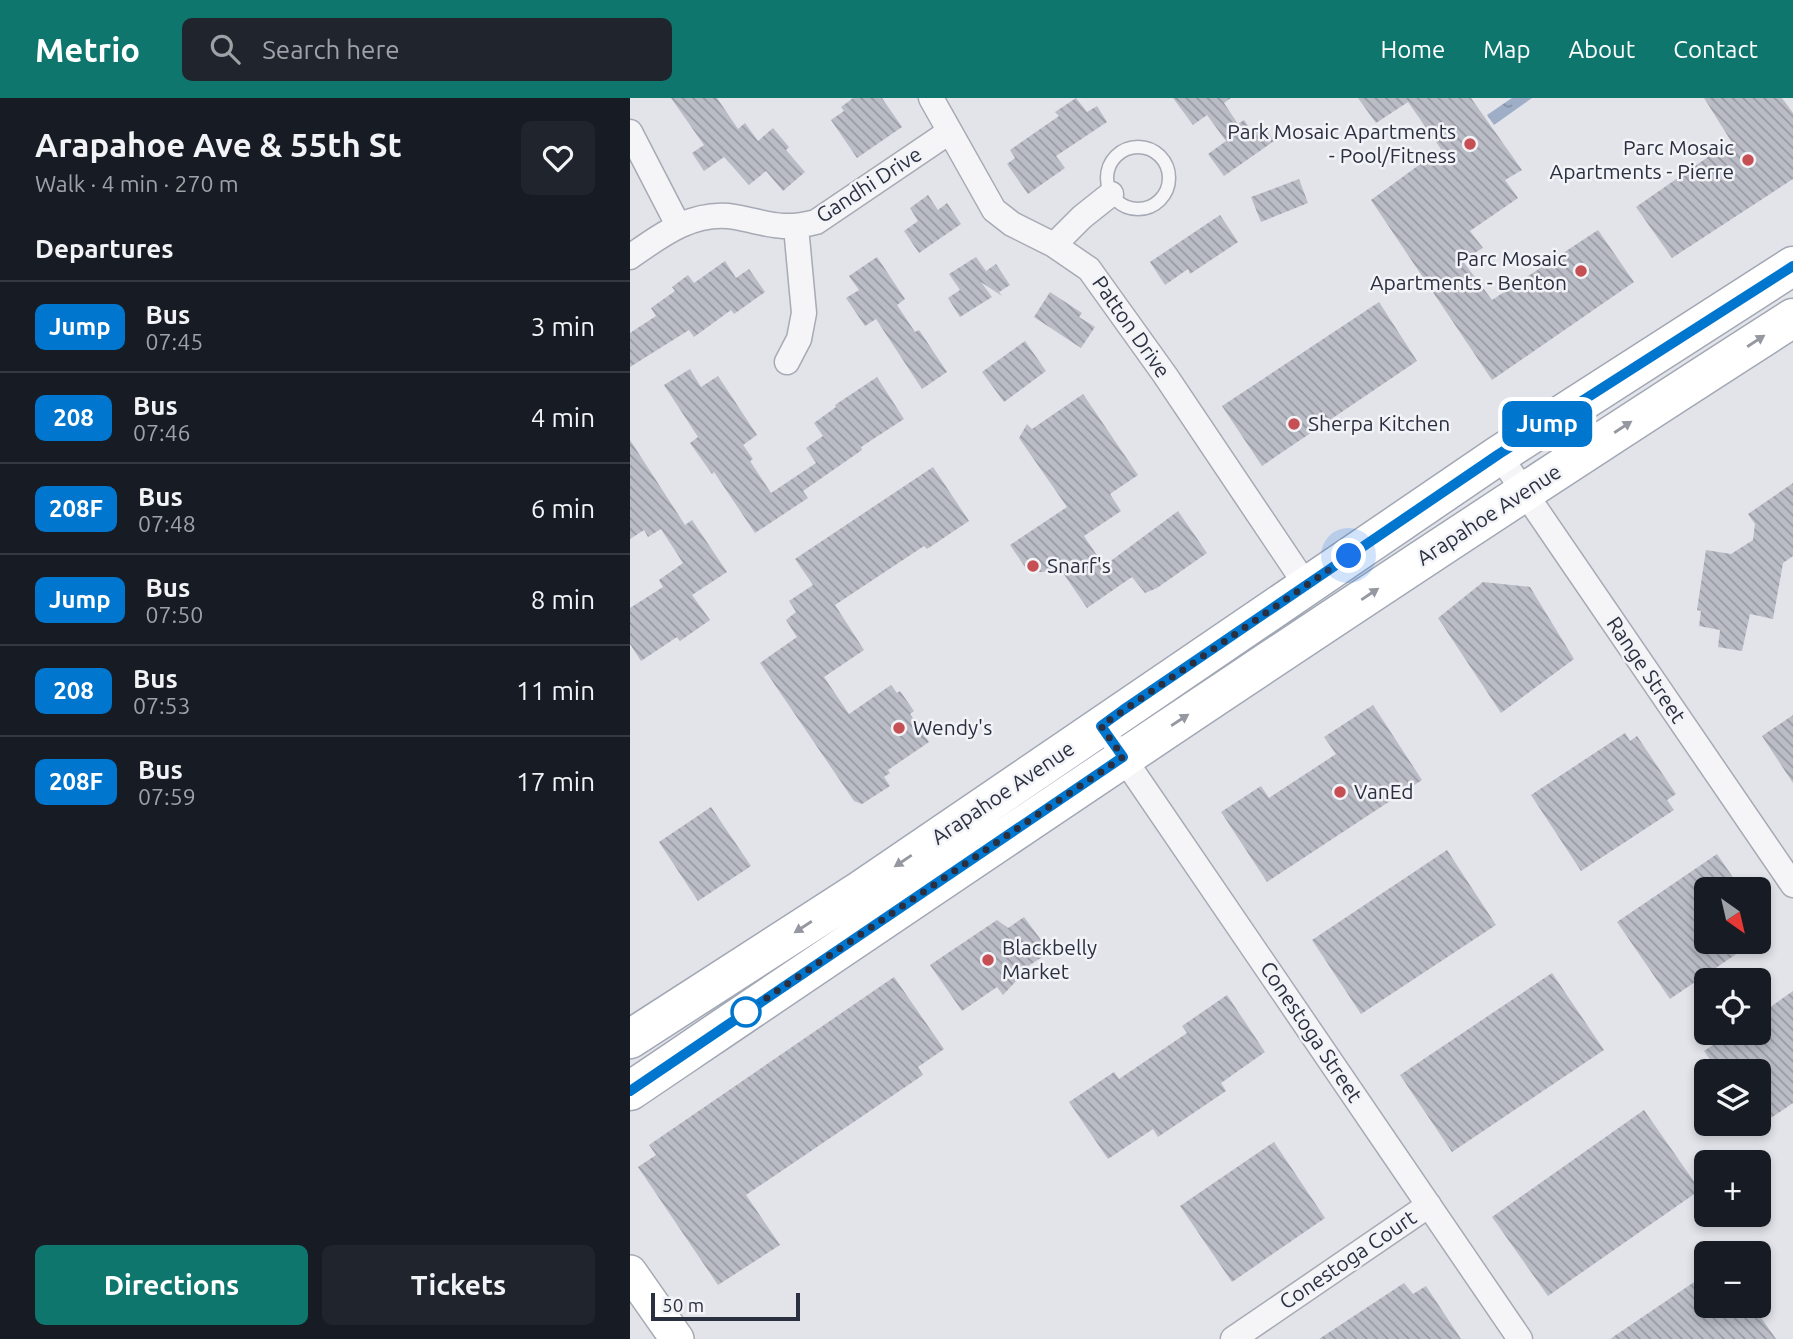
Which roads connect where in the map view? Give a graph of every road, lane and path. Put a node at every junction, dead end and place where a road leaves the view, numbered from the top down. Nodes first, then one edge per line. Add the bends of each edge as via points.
1 (931, 98) edge
2 (630, 132) edge
3 (949, 132) junction
4 (1111, 194) junction
5 (678, 225) junction
6 (796, 227) junction
7 (1054, 245) junction
8 (630, 257) edge
9 (1793, 266) edge
10 (1793, 318) edge
11 (787, 362) dead end
12 (1499, 454) junction
13 (1525, 491) junction
14 (1306, 585) junction
15 (1101, 726) junction
16 (1123, 757) junction
17 (1793, 885) edge
18 (630, 1039) edge
19 (630, 1091) edge
20 (1429, 1205) junction
21 (630, 1272) edge
22 (677, 1339) edge
23 (1233, 1339) edge
24 (1520, 1339) edge

1 - 3 street, Patton Drive
2 - 5 street
3 - 6 street, Gandhi Drive via 816,222
3 - 7 street, Patton Drive via 994,210
4 - 4 lane via 1117,202 1135,209 1154,205 1162,199 1169,181 1165,162 1158,153 1137,146 1117,154 1107,173
4 - 7 street
5 - 6 street, Gandhi Drive via 732,216 769,226
5 - 8 street, Gandhi Drive
6 - 11 street via 804,313 799,339
7 - 14 street, Patton Drive via 1090,269
9 - 12 main road, Arapahoe Avenue
13 -> 10 main road, Arapahoe Avenue
12 - 13 street, Range Street
12 - 14 main road, Arapahoe Avenue
16 -> 13 main road, Arapahoe Avenue
13 - 17 street, Range Street
14 - 15 main road, Arapahoe Avenue
15 - 16 street, Conestoga Street
15 -> 18 main road, Arapahoe Avenue
16 - 19 main road, Arapahoe Avenue
16 - 20 street, Conestoga Street
20 - 23 street, Conestoga Court
20 - 24 street, Conestoga Street
21 - 22 main road

